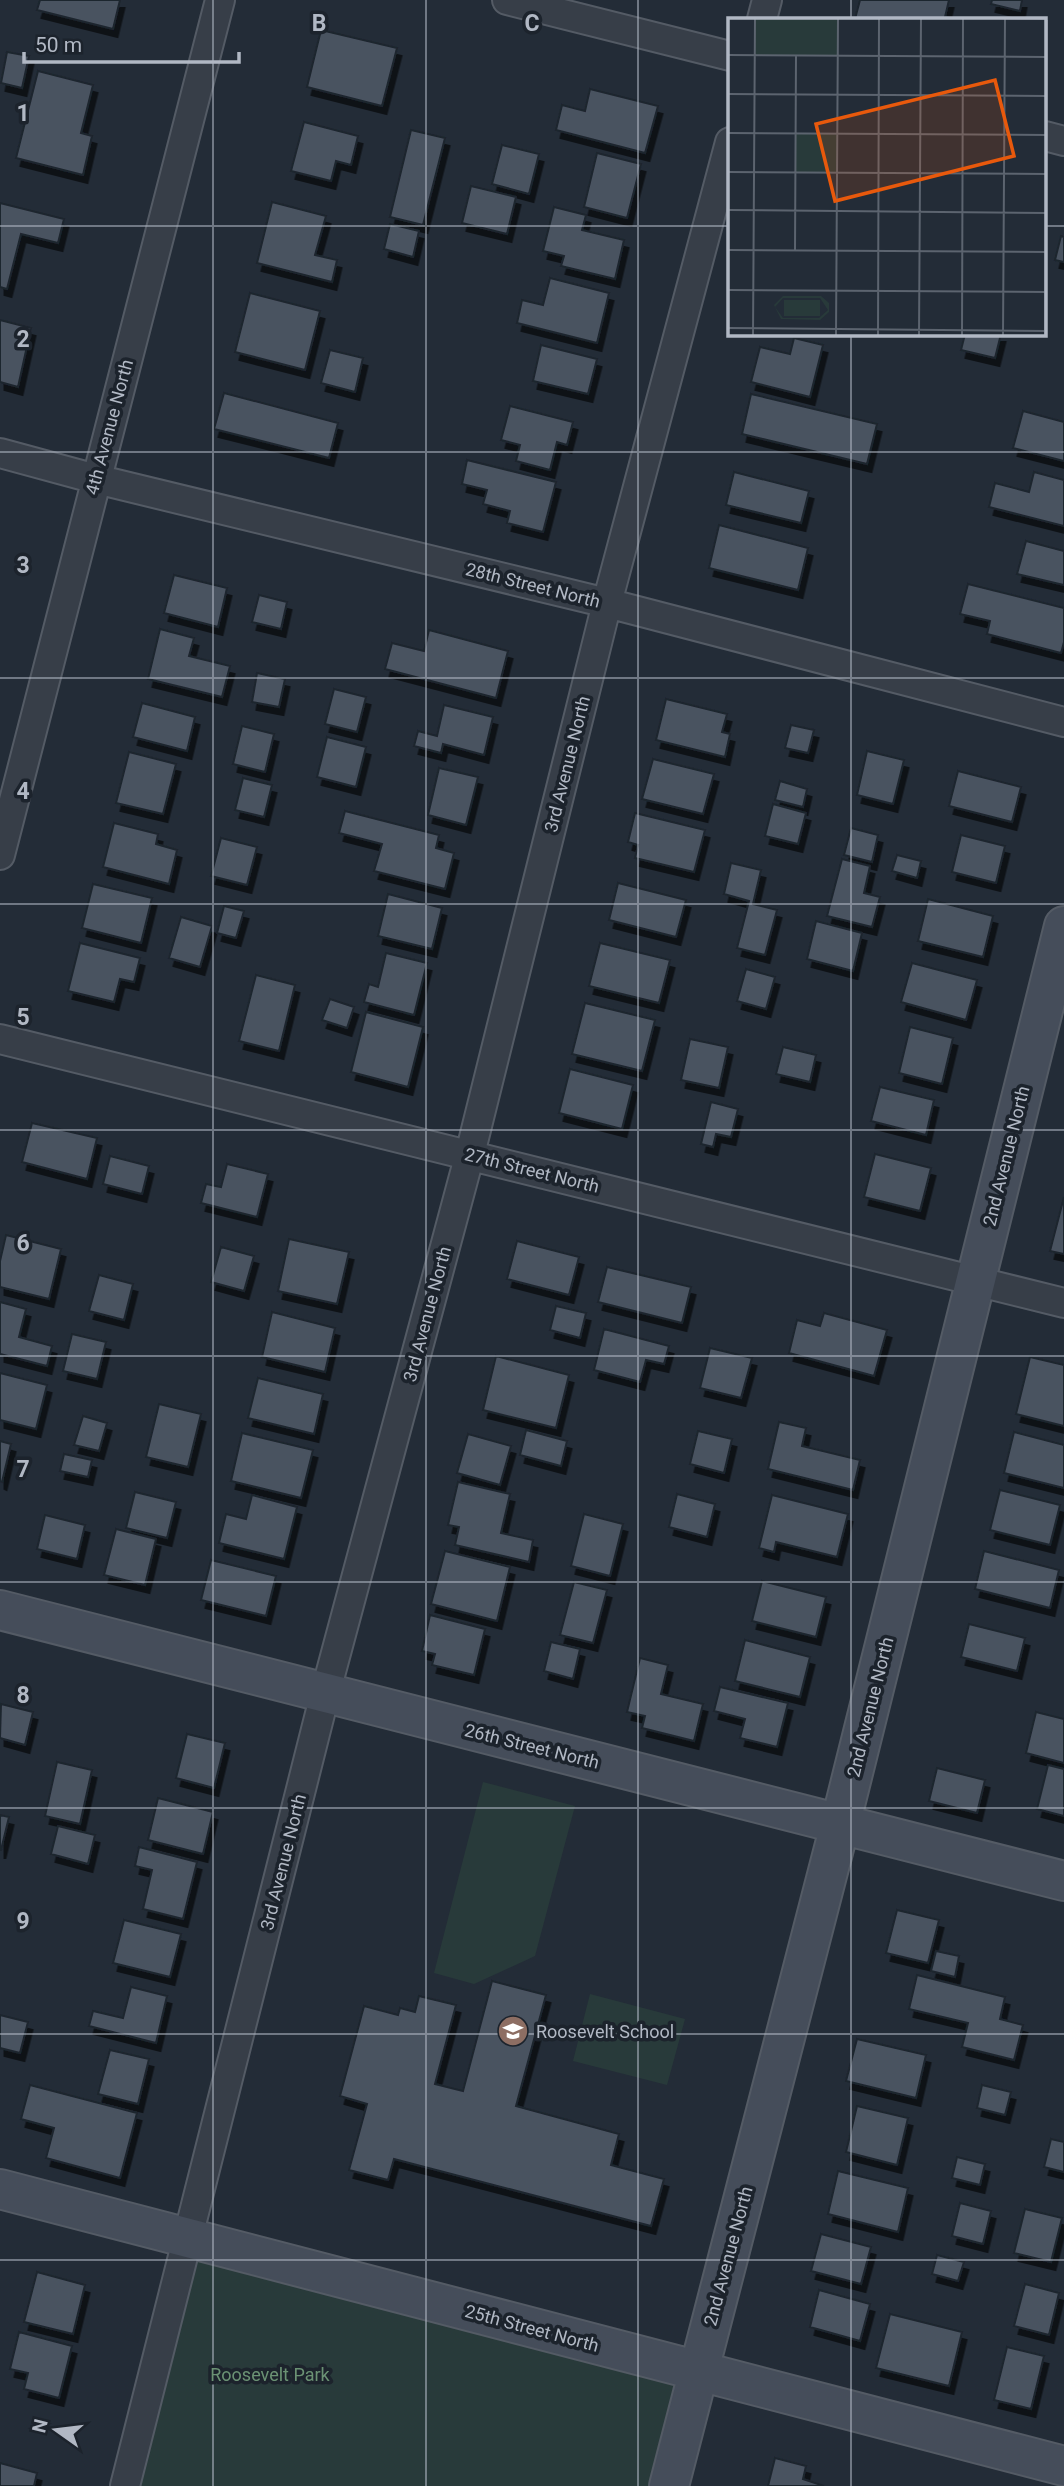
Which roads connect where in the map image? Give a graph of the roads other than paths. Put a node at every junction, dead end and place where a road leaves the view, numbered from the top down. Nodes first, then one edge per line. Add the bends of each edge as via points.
1 (220, 0) edge
2 (507, 0) edge
3 (767, 0) edge
4 (762, 18) edge
5 (728, 55) edge
6 (1046, 136) edge
7 (1064, 141) edge
8 (728, 149) edge
9 (0, 453) edge
10 (96, 479) junction
11 (607, 603) junction
12 (1064, 722) edge
13 (0, 855) edge
14 (1064, 926) edge
15 (0, 1039) edge
16 (470, 1154) junction
17 (975, 1280) junction
18 (1064, 1303) edge
19 (0, 1610) edge
20 (325, 1694) junction
21 (841, 1825) junction
22 (1064, 1881) edge
23 (0, 2189) edge
24 (188, 2238) junction
25 (698, 2372) junction
26 (1064, 2466) edge
27 (125, 2486) edge
28 (670, 2486) edge

1 - 10 street, 4th Avenue North
2 - 5 street
3 - 4 street
6 - 7 street
8 - 11 street, 3rd Avenue North
9 - 10 street, 28th Street North
10 - 11 street, 28th Street North
10 - 13 street, 4th Avenue North
11 - 12 street, 28th Street North
11 - 16 street, 3rd Avenue North
14 - 17 street, 2nd Avenue North
15 - 16 street, 27th Street North
16 - 17 street, 27th Street North
16 - 20 street, 3rd Avenue North
17 - 18 street, 27th Street North
17 - 21 street, 2nd Avenue North
19 - 20 street, 26th Street North
20 - 21 street, 26th Street North
20 - 24 street, 3rd Avenue North
21 - 22 street, 26th Street North
21 - 25 street, 2nd Avenue North
23 - 24 street, 25th Street North
24 - 25 street, 25th Street North
24 - 27 street, 3rd Avenue North
25 - 26 street, 25th Street North
25 - 28 street, 2nd Avenue North

